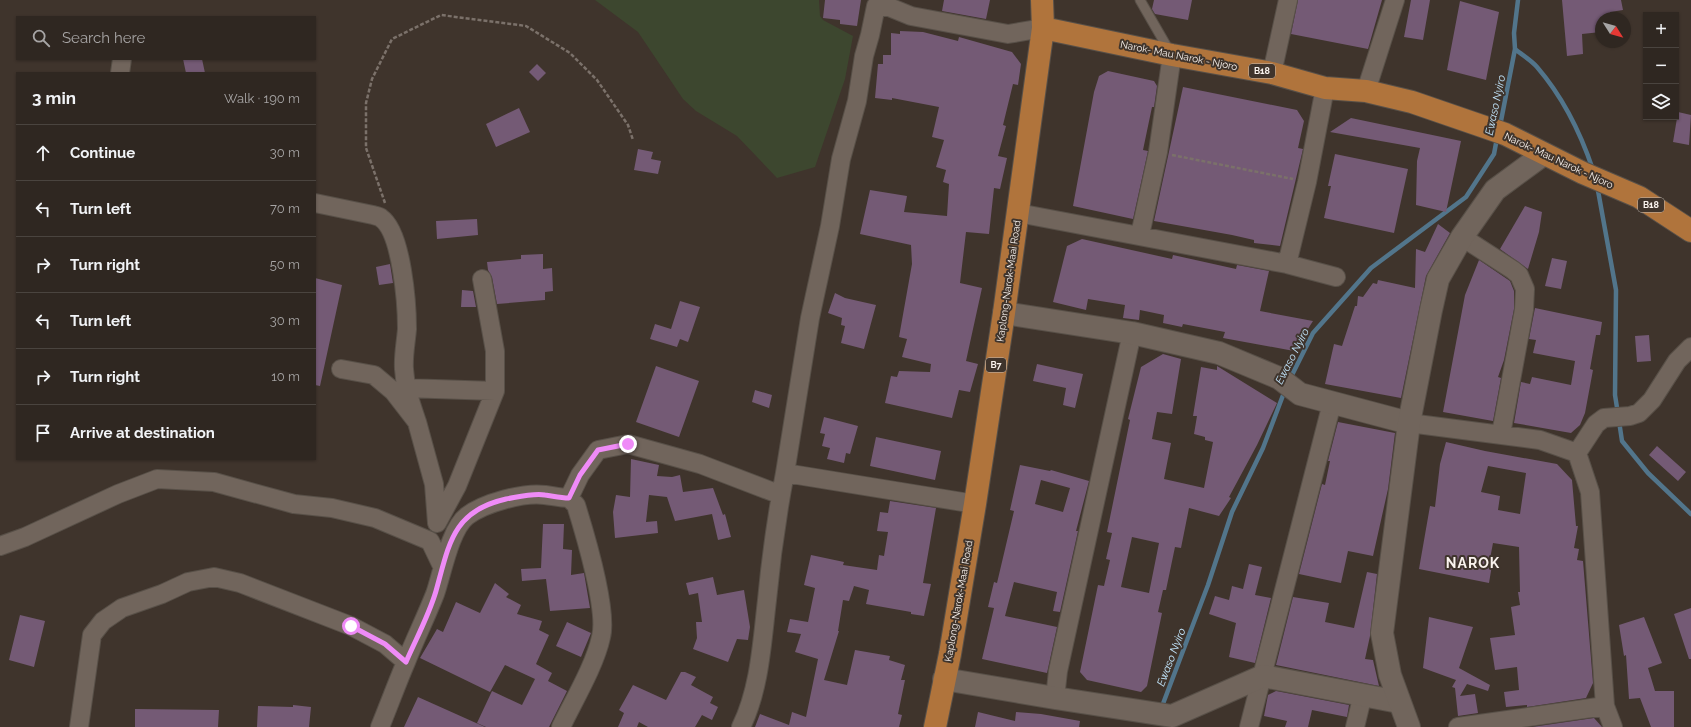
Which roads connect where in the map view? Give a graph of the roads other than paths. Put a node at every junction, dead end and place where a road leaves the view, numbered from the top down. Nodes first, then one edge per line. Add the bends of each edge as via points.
1 (1042, 0) edge
2 (1140, 0) edge
3 (1288, 0) edge
4 (1395, 0) edge
5 (875, 3) edge
6 (1043, 28) junction
7 (1172, 55) junction
8 (122, 60) edge
9 (120, 72) edge
10 (1272, 73) junction
11 (1325, 88) junction
12 (1366, 91) junction
13 (1544, 154) junction
14 (316, 203) edge
15 (1018, 213) junction
16 (1691, 231) edge
17 (1140, 235) junction
18 (1462, 237) junction
19 (1286, 264) junction
20 (1336, 277) dead end
21 (482, 279) dead end
22 (1004, 313) junction
23 (1132, 333) junction
24 (1691, 347) edge
25 (341, 369) dead end
26 (406, 388) junction
27 (495, 391) junction
28 (1332, 403) junction
29 (417, 422) junction
30 (1409, 423) junction
31 (1501, 434) junction
32 (1577, 453) junction
33 (785, 473) junction
34 (780, 495) junction
35 (569, 498) junction
36 (976, 504) junction
37 (437, 523) junction
38 (430, 541) junction
39 (0, 546) edge
40 (442, 566) junction
41 (406, 662) junction
42 (1262, 676) junction
43 (944, 679) junction
44 (1363, 694) junction
45 (1055, 698) junction
46 (1399, 702) junction
47 (1605, 706) junction
48 (79, 727) edge
49 (380, 727) edge
50 (561, 727) edge
51 (741, 727) edge
52 (935, 727) edge
53 (1249, 727) edge
54 (1356, 727) edge
55 (1409, 727) edge
56 (1458, 727) edge
57 (1613, 727) edge

1 - 6 highway, Kaplong-Narok-Maai Road / B7
2 - 7 lane
3 - 10 street
4 - 12 street
5 - 6 street via 911,16 1008,34
5 - 33 street via 857,101 841,159 830,226 810,318
6 - 7 highway, Narok- Mau Narok - Njoro / B18
6 - 15 highway, Kaplong-Narok-Maai Road / B7
7 - 10 highway, Narok- Mau Narok - Njoro / B18
7 - 17 street via 1158,152
8 - 9 street
10 - 11 highway, Narok- Mau Narok - Njoro / B18
11 - 12 highway, Narok- Mau Narok - Njoro / B18
11 - 19 street via 1307,182
12 - 13 highway, Narok- Mau Narok - Njoro / B18 via 1412,102 1505,134
13 - 16 highway, Narok- Mau Narok - Njoro / B18 via 1639,197
13 - 18 street via 1495,190
14 - 26 street via 372,215 381,218 388,225 404,278 407,328 404,368
15 - 17 street
15 - 22 highway, Kaplong-Narok-Maai Road / B7
17 - 19 street
18 - 30 street via 1438,280
18 - 31 street via 1513,270 1519,275 1525,289 1524,310
19 - 20 street
21 - 27 street via 495,352
22 - 23 street
22 - 36 highway, Kaplong-Narok-Maai Road / B7
23 - 28 street via 1219,353 1279,378 1300,394
23 - 45 street via 1063,648
24 - 32 street via 1677,361 1652,400 1639,413 1604,418 1596,424
25 - 29 street via 374,375 393,391
26 - 27 street
26 - 29 street
27 - 37 street via 458,486
28 - 30 street
28 - 42 street
29 - 37 street via 434,484
30 - 31 street
30 - 46 street via 1382,633 1390,675
31 - 32 street via 1540,440
32 - 47 street via 1590,492
33 - 34 street
33 - 36 street
34 - 35 street via 700,464 628,444 598,450 580,475
34 - 51 street via 761,652 751,700
35 - 40 street via 545,495 517,497 481,507 458,526
35 - 50 street via 576,505 593,571 602,615 602,637
36 - 43 highway, Kaplong-Narok-Maai Road / B7
37 - 38 street
38 - 39 street via 374,518 332,508 294,504 214,482 157,479
38 - 40 street
40 - 41 street via 435,593
41 - 48 street via 385,644 351,626 240,582 214,577 188,582 122,608 103,622 92,635
41 - 49 street
42 - 44 street
42 - 45 street via 1172,716
42 - 53 street
43 - 45 street
43 - 52 highway, Kaplong-Narok-Maai Road / B7
44 - 46 street
44 - 54 street
46 - 55 street
47 - 56 street
47 - 57 street

